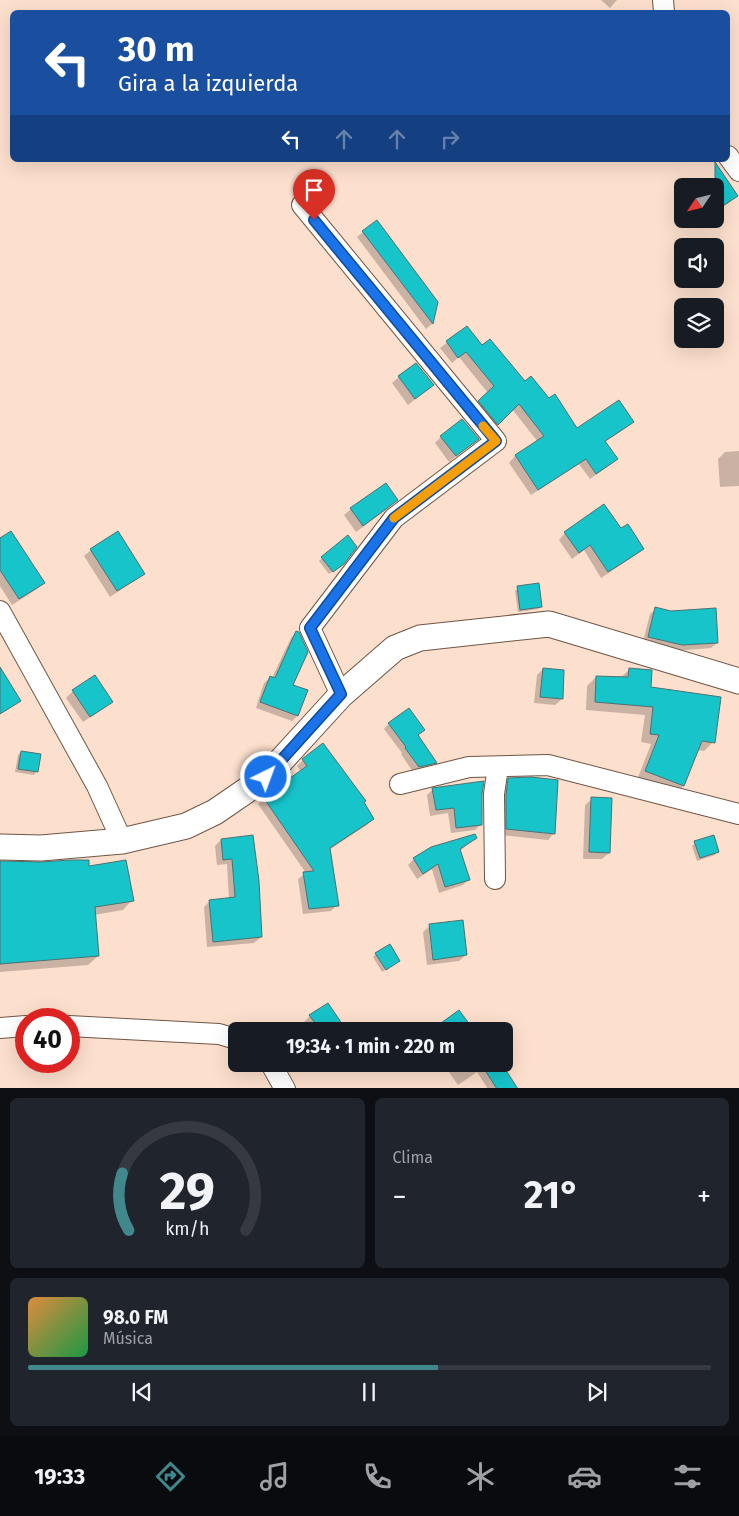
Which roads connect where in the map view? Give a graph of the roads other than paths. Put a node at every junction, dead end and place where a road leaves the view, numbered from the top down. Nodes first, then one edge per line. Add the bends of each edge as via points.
1 (730, 159) edge
2 (739, 172) edge
3 (302, 205) dead end
4 (0, 611) edge
5 (739, 681) edge
6 (341, 694) junction
7 (498, 766) junction
8 (400, 784) dead end
9 (739, 814) edge
10 (122, 841) junction
11 (0, 847) edge
12 (494, 879) dead end
13 (15, 1027) edge
14 (80, 1027) edge
15 (0, 1028) edge
16 (228, 1037) edge
17 (276, 1072) edge
18 (285, 1088) edge

1 - 2 street
3 - 6 street via 496,441 394,518 310,628
4 - 10 street via 97,786
5 - 6 street via 549,624 420,638 395,648
6 - 10 street via 266,777 215,812 186,826
7 - 8 street via 469,767
7 - 9 street via 548,765
7 - 12 street via 494,794
10 - 11 street via 41,848
13 - 15 street
14 - 16 street
17 - 18 street

